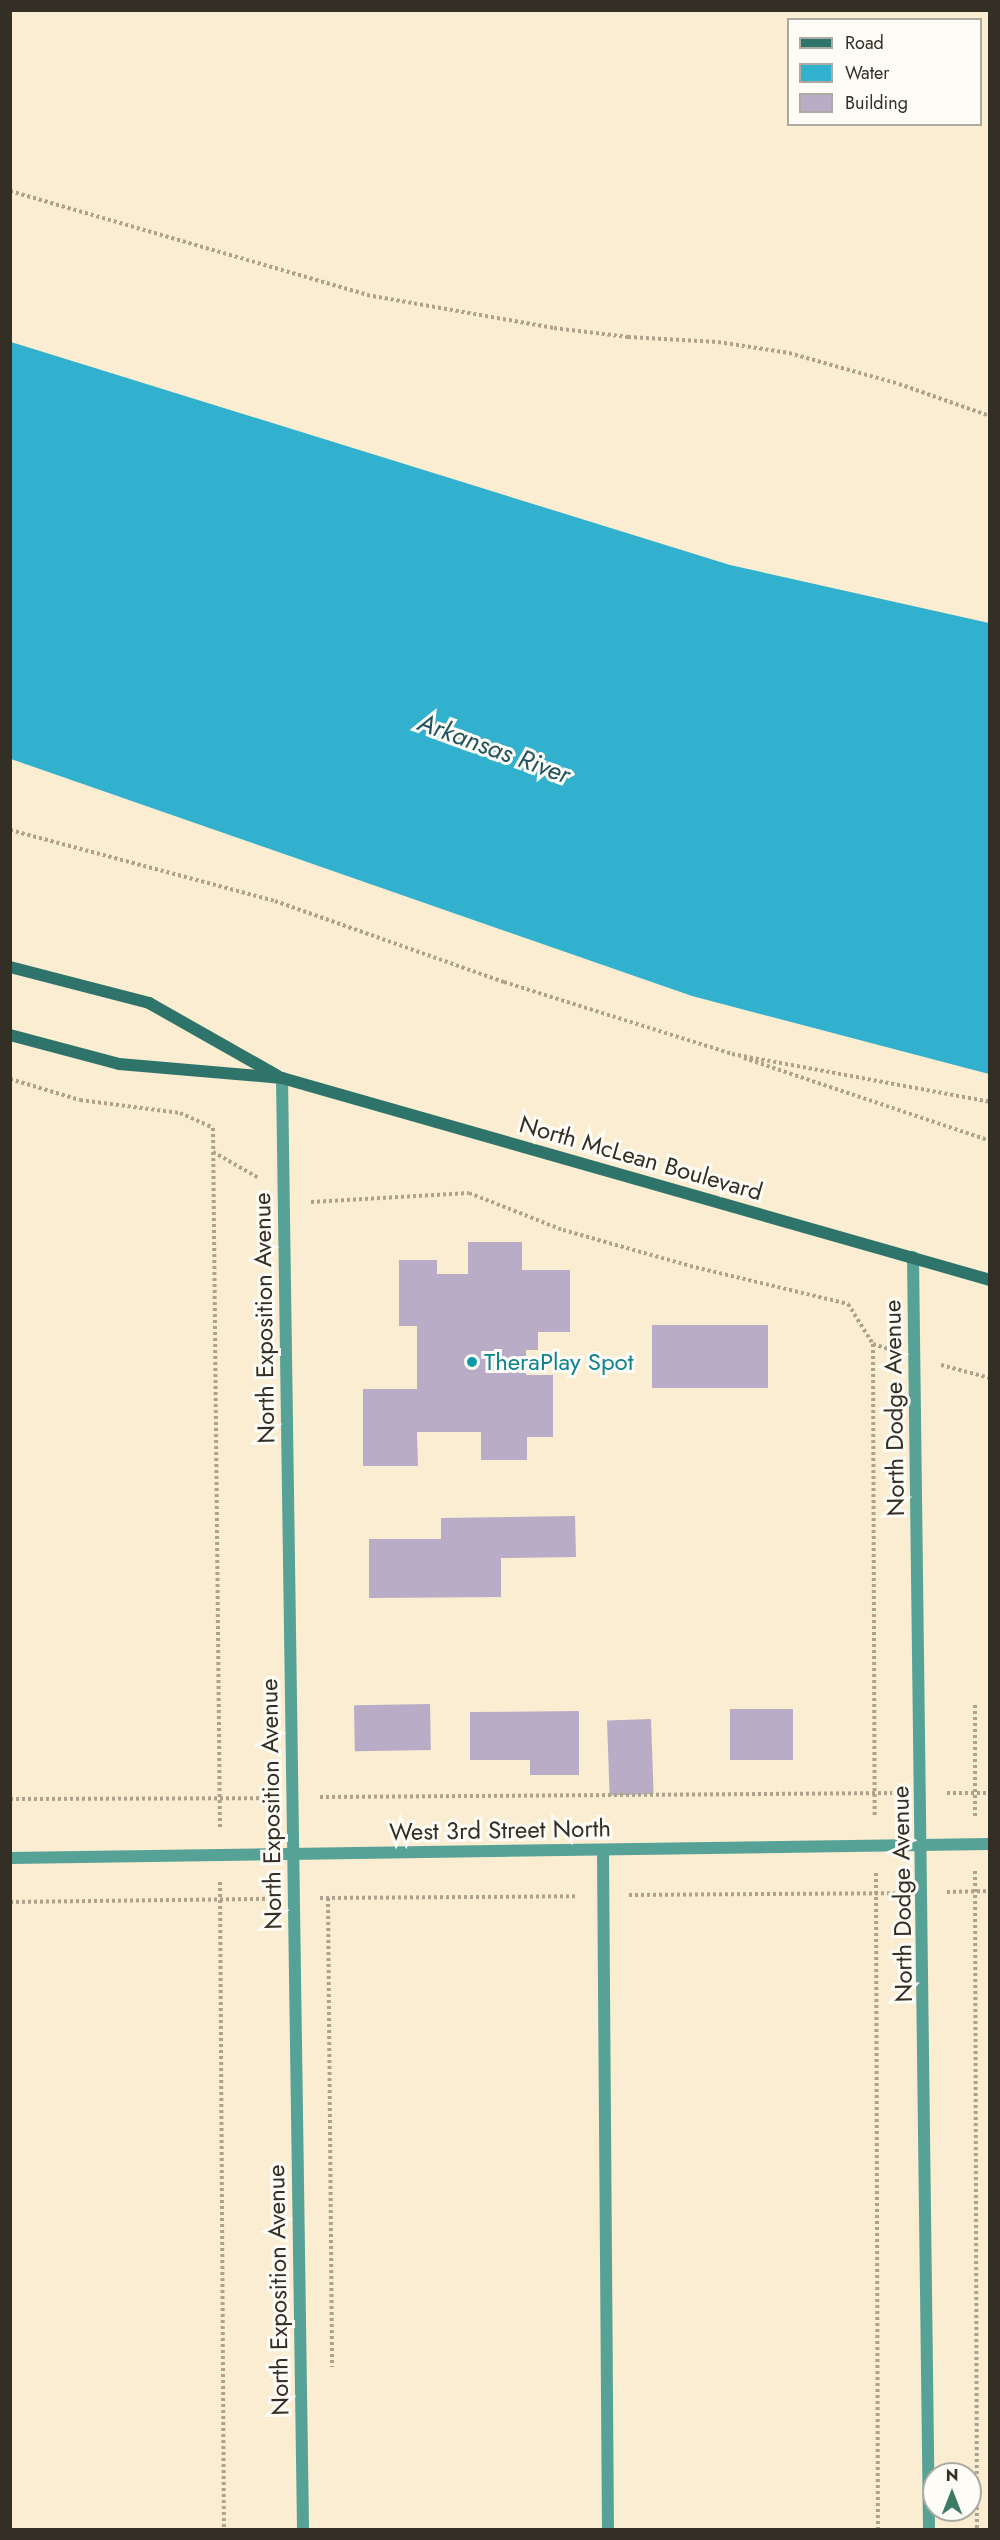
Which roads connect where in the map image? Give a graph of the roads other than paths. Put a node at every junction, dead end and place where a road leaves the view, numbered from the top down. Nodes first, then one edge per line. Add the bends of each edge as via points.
1 (10, 967) edge
2 (10, 1035) edge
3 (282, 1078) junction
4 (913, 1257) junction
5 (990, 1280) edge
6 (990, 1844) edge
7 (923, 1845) junction
8 (603, 1850) junction
9 (293, 1854) junction
10 (10, 1858) edge
11 (303, 2529) edge
12 (608, 2529) edge
13 (929, 2529) edge

1 - 3 main road, North McLean Boulevard via 149,1003
2 - 3 main road, North McLean Boulevard via 119,1064
3 - 4 main road, North McLean Boulevard
3 - 9 street, North Exposition Avenue
4 - 5 main road, North McLean Boulevard
4 - 7 street, North Dodge Avenue
6 - 7 street, West 3rd Street North
7 - 8 street, West 3rd Street North
7 - 13 street, North Dodge Avenue
8 - 9 street, West 3rd Street North
8 - 12 street
9 - 10 street, West 3rd Street North
9 - 11 street, North Exposition Avenue

